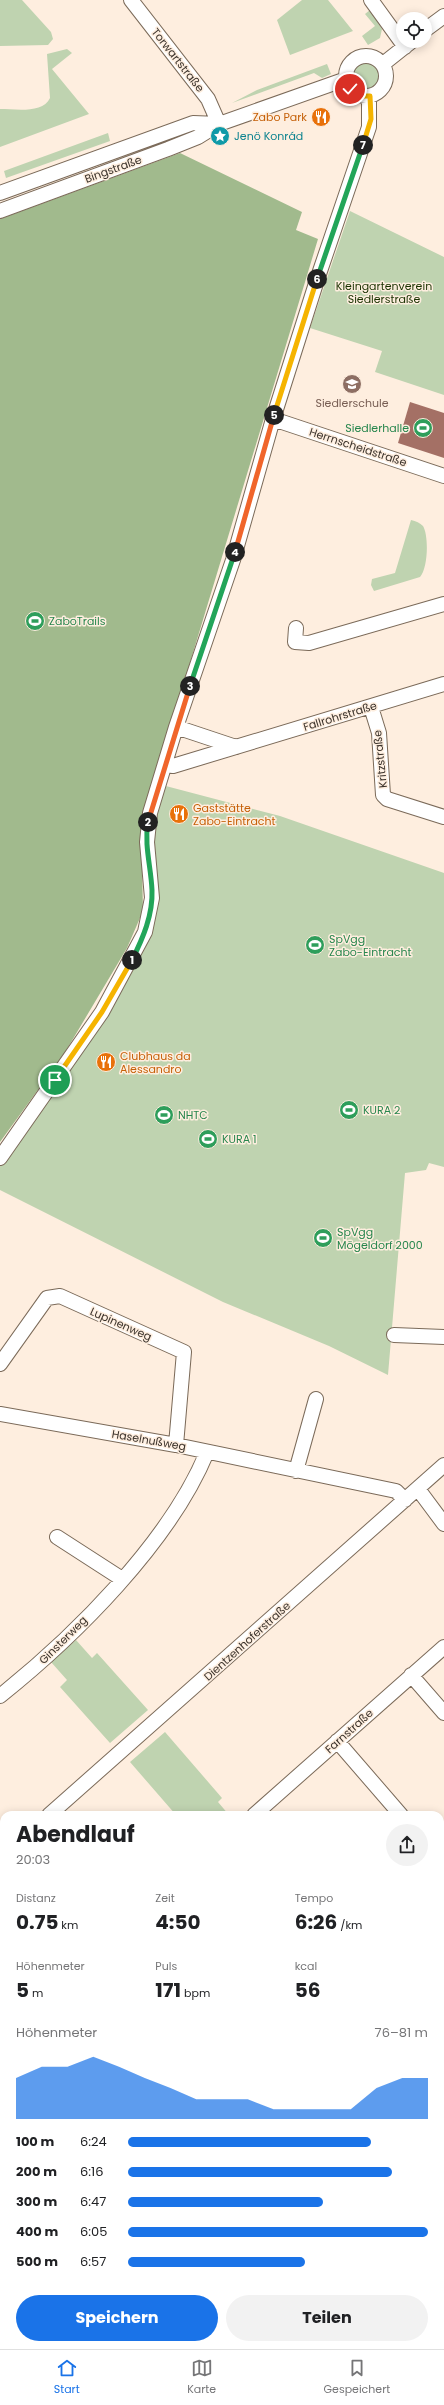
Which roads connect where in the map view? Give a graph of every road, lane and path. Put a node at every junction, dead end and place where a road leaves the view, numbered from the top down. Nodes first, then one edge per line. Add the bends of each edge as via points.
1 (132, 0) edge
2 (371, 0) edge
3 (444, 16) edge
4 (432, 25) edge
5 (396, 30) edge
6 (403, 48) edge
7 (383, 64) junction
8 (346, 79) junction
9 (370, 96) junction
10 (219, 124) junction
11 (0, 193) edge
12 (1, 207) edge
13 (273, 419) junction
14 (444, 476) edge
15 (444, 604) edge
16 (296, 628) dead end
17 (444, 684) edge
18 (371, 707) junction
19 (176, 727) junction
20 (236, 747) junction
21 (165, 765) junction
22 (444, 817) edge
23 (0, 1158) edge
24 (394, 1336) dead end
25 (444, 1337) edge
26 (0, 1364) edge
27 (316, 1400) dead end
28 (0, 1414) edge
29 (176, 1445) junction
30 (207, 1452) junction
31 (444, 1466) edge
32 (296, 1471) junction
33 (418, 1489) junction
34 (405, 1500) junction
35 (444, 1524) edge
36 (57, 1537) dead end
37 (122, 1580) junction
38 (444, 1647) edge
39 (411, 1675) junction
40 (0, 1696) edge
41 (444, 1713) edge
42 (337, 1741) junction
43 (54, 1811) edge
44 (264, 1811) edge
45 (398, 1811) edge

1 - 10 street, Torwartstraße via 208,99
2 - 5 street
3 - 4 street
6 - 7 street
7 - 8 street via 372,57 359,57 350,65
7 - 9 street via 387,74 384,87
8 - 9 street via 355,93
8 - 10 street, Bingstraße
9 - 13 street via 369,127 341,205
10 - 11 street, Bingstraße via 193,123
10 - 12 street, Bingstraße via 198,137 168,149
13 - 14 street, Herrnscheidstraße
13 - 19 street via 233,560
15 - 16 street via 309,643 295,642
17 - 18 street, Fallrohrstraße
18 - 20 street, Fallrohrstraße
18 - 22 street, Kritzstraße via 379,733 383,794 387,799
19 - 20 street
19 - 21 street
20 - 21 street, Fallrohrstraße via 173,766
21 - 23 street via 148,825 152,898 145,932 102,1012
24 - 25 street
26 - 29 street, Lupinenweg via 47,1298 60,1296 184,1352
27 - 32 street
28 - 29 street, Haselnußweg
29 - 30 street, Haselnußweg
30 - 32 street, Haselnußweg
30 - 37 street, Ginsterweg via 164,1530
31 - 33 street, Dientzenhoferstraße
32 - 34 street, Haselnußweg via 396,1491
33 - 34 street, Dientzenhoferstraße
33 - 35 street
34 - 43 street, Dientzenhoferstraße
36 - 37 street
37 - 40 street, Ginsterweg via 49,1655
38 - 39 street, Farnstraße
39 - 41 street
39 - 42 street, Farnstraße
42 - 44 street, Farnstraße
42 - 45 street

